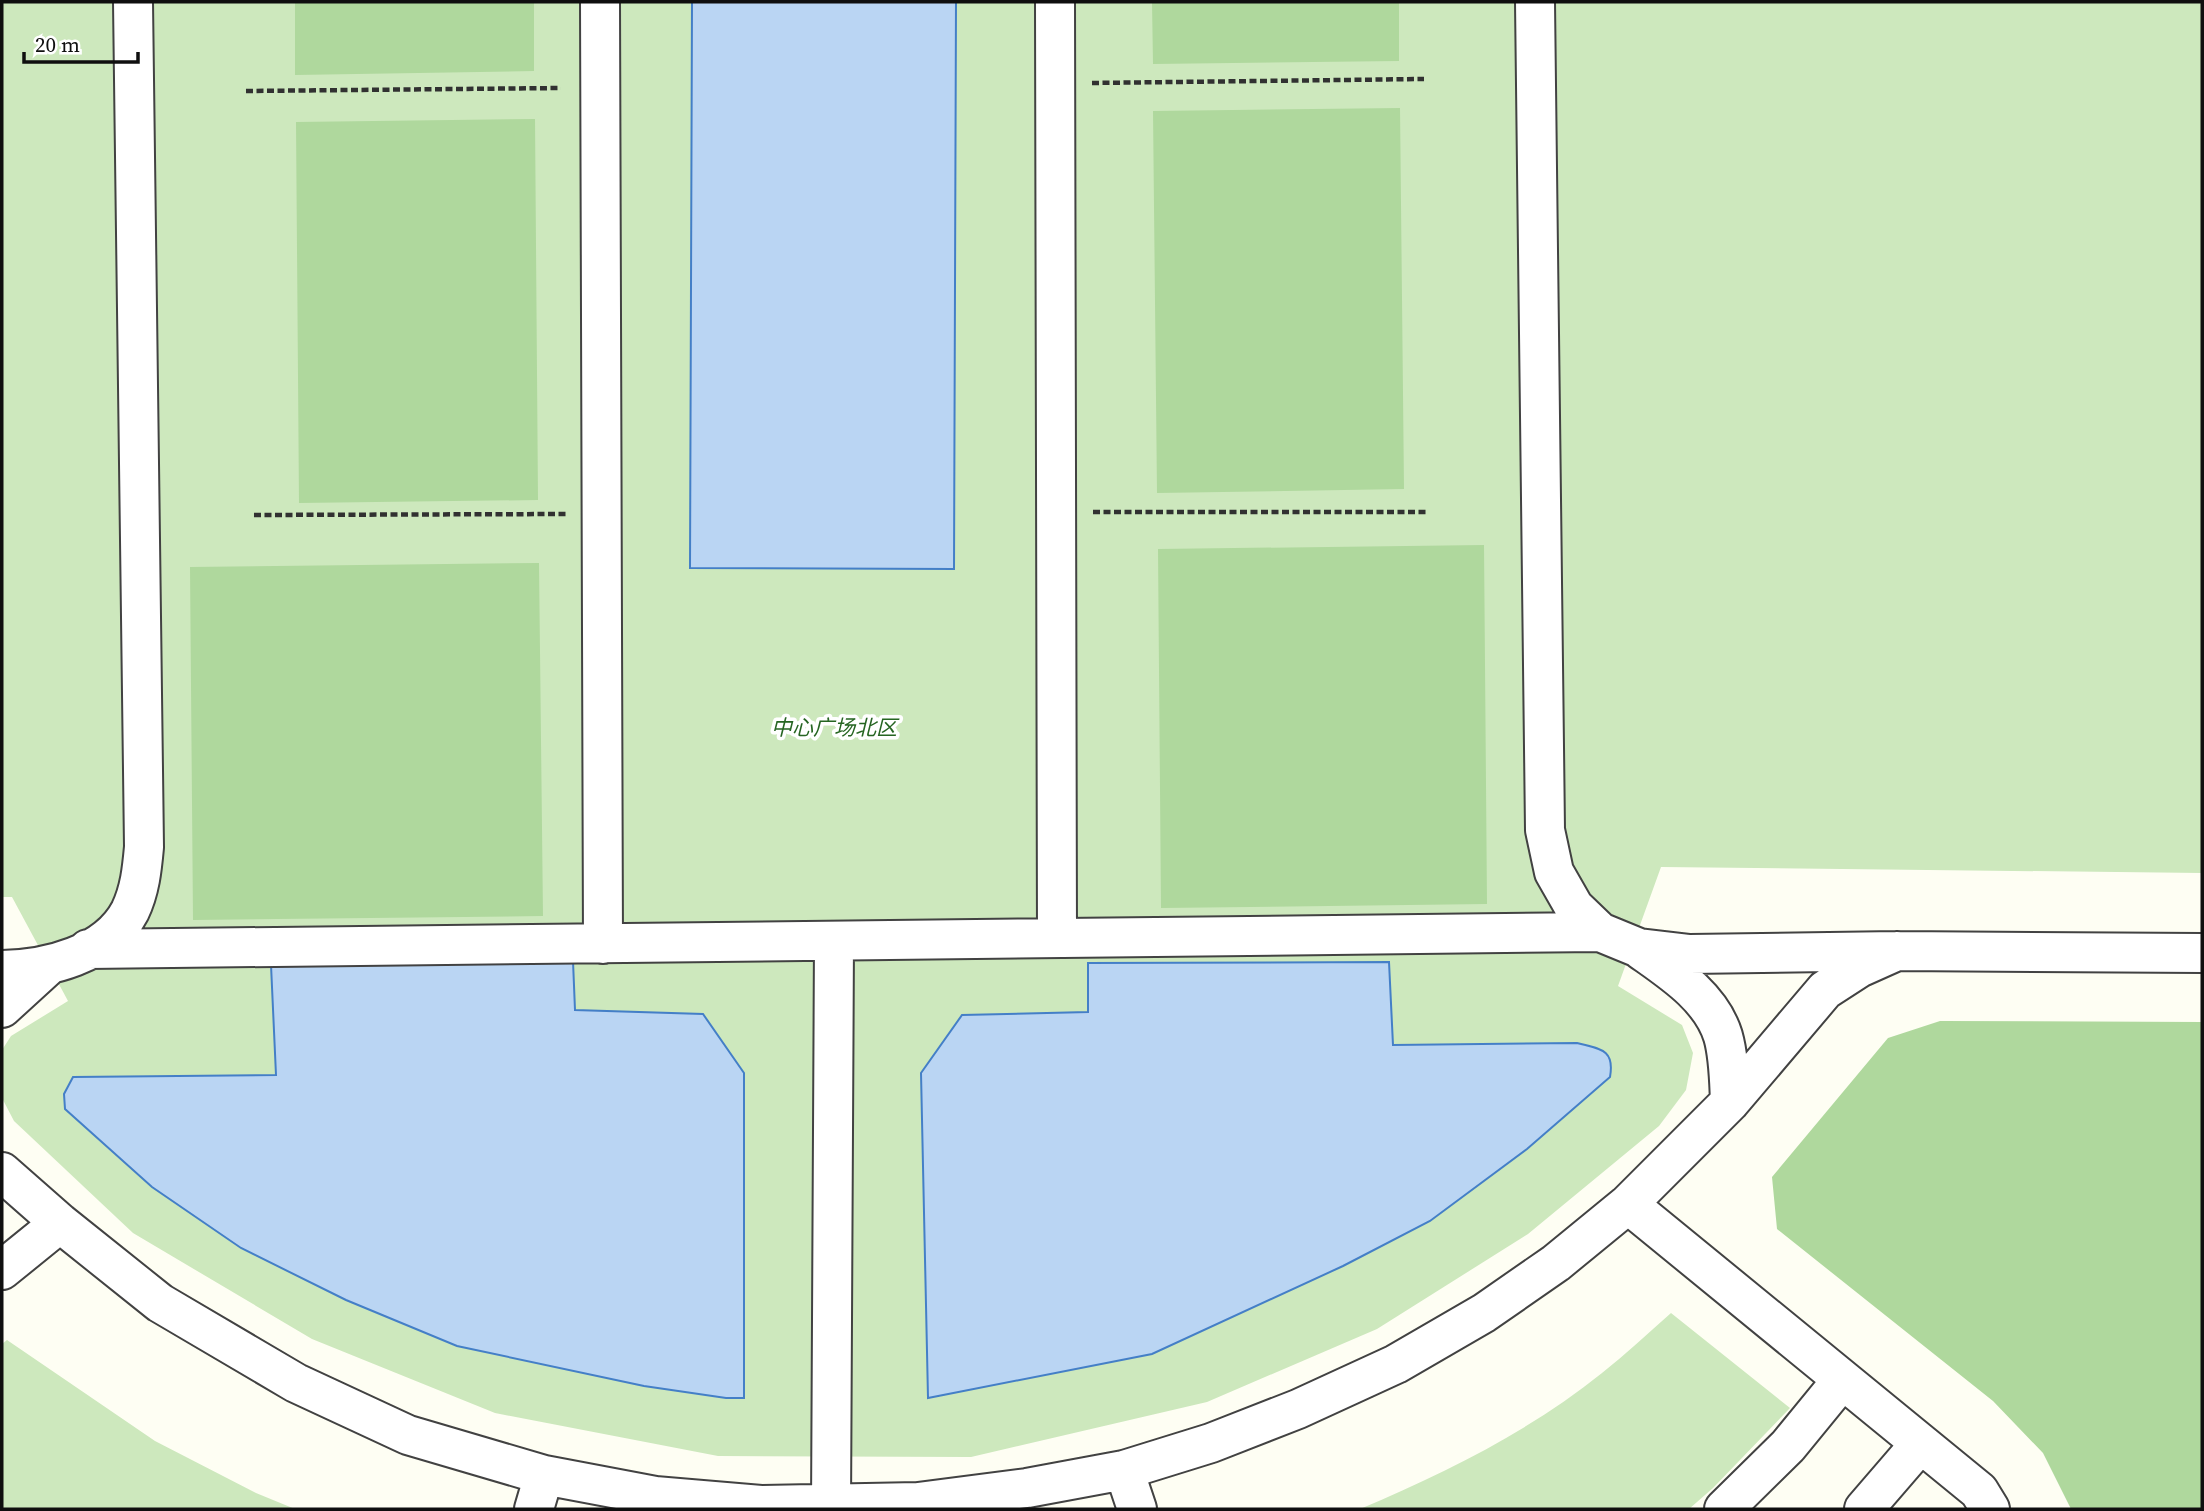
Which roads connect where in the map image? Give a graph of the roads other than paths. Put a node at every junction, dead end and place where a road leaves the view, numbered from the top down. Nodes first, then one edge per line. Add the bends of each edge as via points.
1 (133, 2) edge
2 (600, 2) edge
3 (1055, 2) edge
4 (1535, 2) edge
5 (1600, 932) junction
6 (1057, 938) junction
7 (834, 941) junction
8 (603, 944) junction
9 (1639, 948) junction
10 (88, 949) junction
11 (1897, 951) junction
12 (2202, 953) edge
13 (48, 966) junction
14 (2, 970) edge
15 (2, 1008) edge
16 (1730, 1102) junction
17 (2, 1172) edge
18 (1628, 1204) junction
19 (60, 1223) junction
20 (2, 1270) edge
21 (1842, 1380) junction
22 (1920, 1444) junction
23 (1124, 1470) junction
24 (539, 1492) edge
25 (831, 1507) edge
26 (1138, 1509) edge
27 (1724, 1509) edge
28 (1864, 1509) edge
29 (1990, 1509) edge

1 - 10 street via 144,847 141,882 129,911 113,934
2 - 8 street
3 - 6 street
4 - 5 street via 1545,830 1554,872 1574,907
5 - 6 street
5 - 9 street
6 - 7 street
7 - 8 street
7 - 25 street
8 - 10 street
9 - 11 street via 1690,954
9 - 16 street via 1679,977 1707,1006 1723,1035
10 - 13 street
11 - 12 street
11 - 16 street via 1825,990
13 - 14 street
13 - 15 street
16 - 18 street
17 - 19 street
18 - 21 street
18 - 23 street via 1556,1263 1484,1313 1396,1364 1286,1414
19 - 20 street
19 - 24 street via 160,1303 296,1384
21 - 22 street
21 - 27 street via 1788,1446
22 - 28 street
22 - 29 street via 1979,1491
23 - 25 street via 1027,1489
23 - 26 street
24 - 25 street

